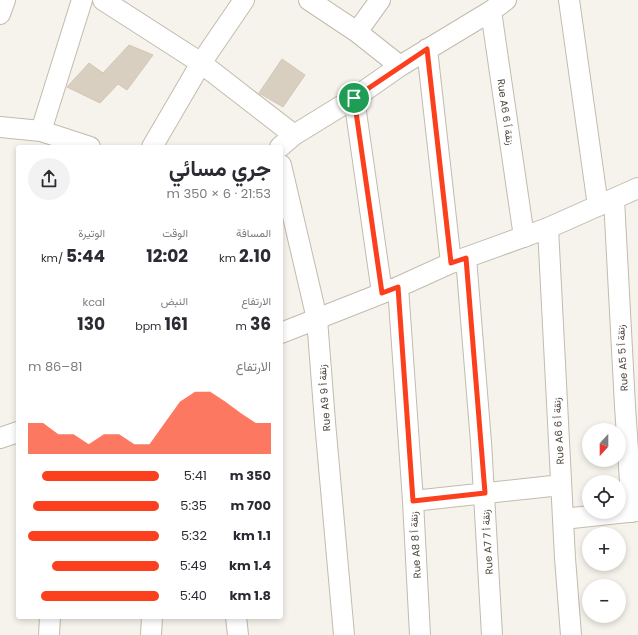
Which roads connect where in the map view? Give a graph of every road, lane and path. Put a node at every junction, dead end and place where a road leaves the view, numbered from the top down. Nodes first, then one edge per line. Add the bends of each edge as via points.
1 (5, 0) edge
2 (82, 0) edge
3 (103, 0) edge
4 (244, 0) edge
5 (309, 0) edge
6 (380, 0) edge
7 (569, 0) edge
8 (498, 5) edge
9 (0, 14) edge
10 (357, 32) junction
11 (427, 49) junction
12 (201, 63) junction
13 (400, 66) junction
14 (354, 98) junction
15 (0, 127) edge
16 (41, 131) junction
17 (287, 141) edge
18 (81, 145) edge
19 (153, 145) edge
20 (283, 174) edge
21 (638, 188) edge
22 (606, 203) junction
23 (548, 228) junction
24 (524, 237) junction
25 (459, 260) junction
26 (390, 290) junction
27 (317, 319) junction
28 (283, 332) edge
29 (16, 433) edge
30 (0, 438) edge
31 (561, 485) junction
32 (485, 493) junction
33 (413, 501) junction
34 (635, 511) edge
35 (563, 519) junction
36 (50, 619) edge
37 (152, 619) edge
38 (236, 619) edge
39 (49, 635) edge
40 (151, 635) edge
41 (238, 635) edge
42 (344, 635) edge
43 (420, 635) edge
44 (492, 635) edge
45 (571, 635) edge

1 - 9 street
2 - 16 street
3 - 12 street
4 - 12 street
5 - 10 street
6 - 10 street
7 - 22 street, Rue A5 زنقة أ 5
8 - 11 street
8 - 24 street, Rue A6 زنقة أ 6
10 - 13 street
11 - 13 street
11 - 25 street, Rue A7 زنقة أ 7
12 - 17 street
12 - 19 street
13 - 14 street
14 - 17 street
14 - 26 street, Rue A8 زنقة أ 8
15 - 16 street
16 - 18 street
20 - 27 street, Rue A9 زنقة أ 9
21 - 22 street
22 - 23 street
22 - 34 street, Rue A5 زنقة أ 5
23 - 24 street
23 - 31 street, Rue A6 زنقة أ 6
24 - 25 street
25 - 26 street
25 - 32 street, Rue A7 زنقة أ 7
26 - 27 street
26 - 33 street, Rue A8 زنقة أ 8
27 - 28 street
27 - 42 street, Rue A9 زنقة أ 9
29 - 30 street
31 - 32 street
31 - 35 street, Rue A6 زنقة أ 6
32 - 33 street
32 - 44 street, Rue A7 زنقة أ 7
33 - 43 street, Rue A8 زنقة أ 8
34 - 35 street
35 - 45 street, Rue A6 زنقة أ 6
36 - 39 street
37 - 40 street
38 - 41 street

